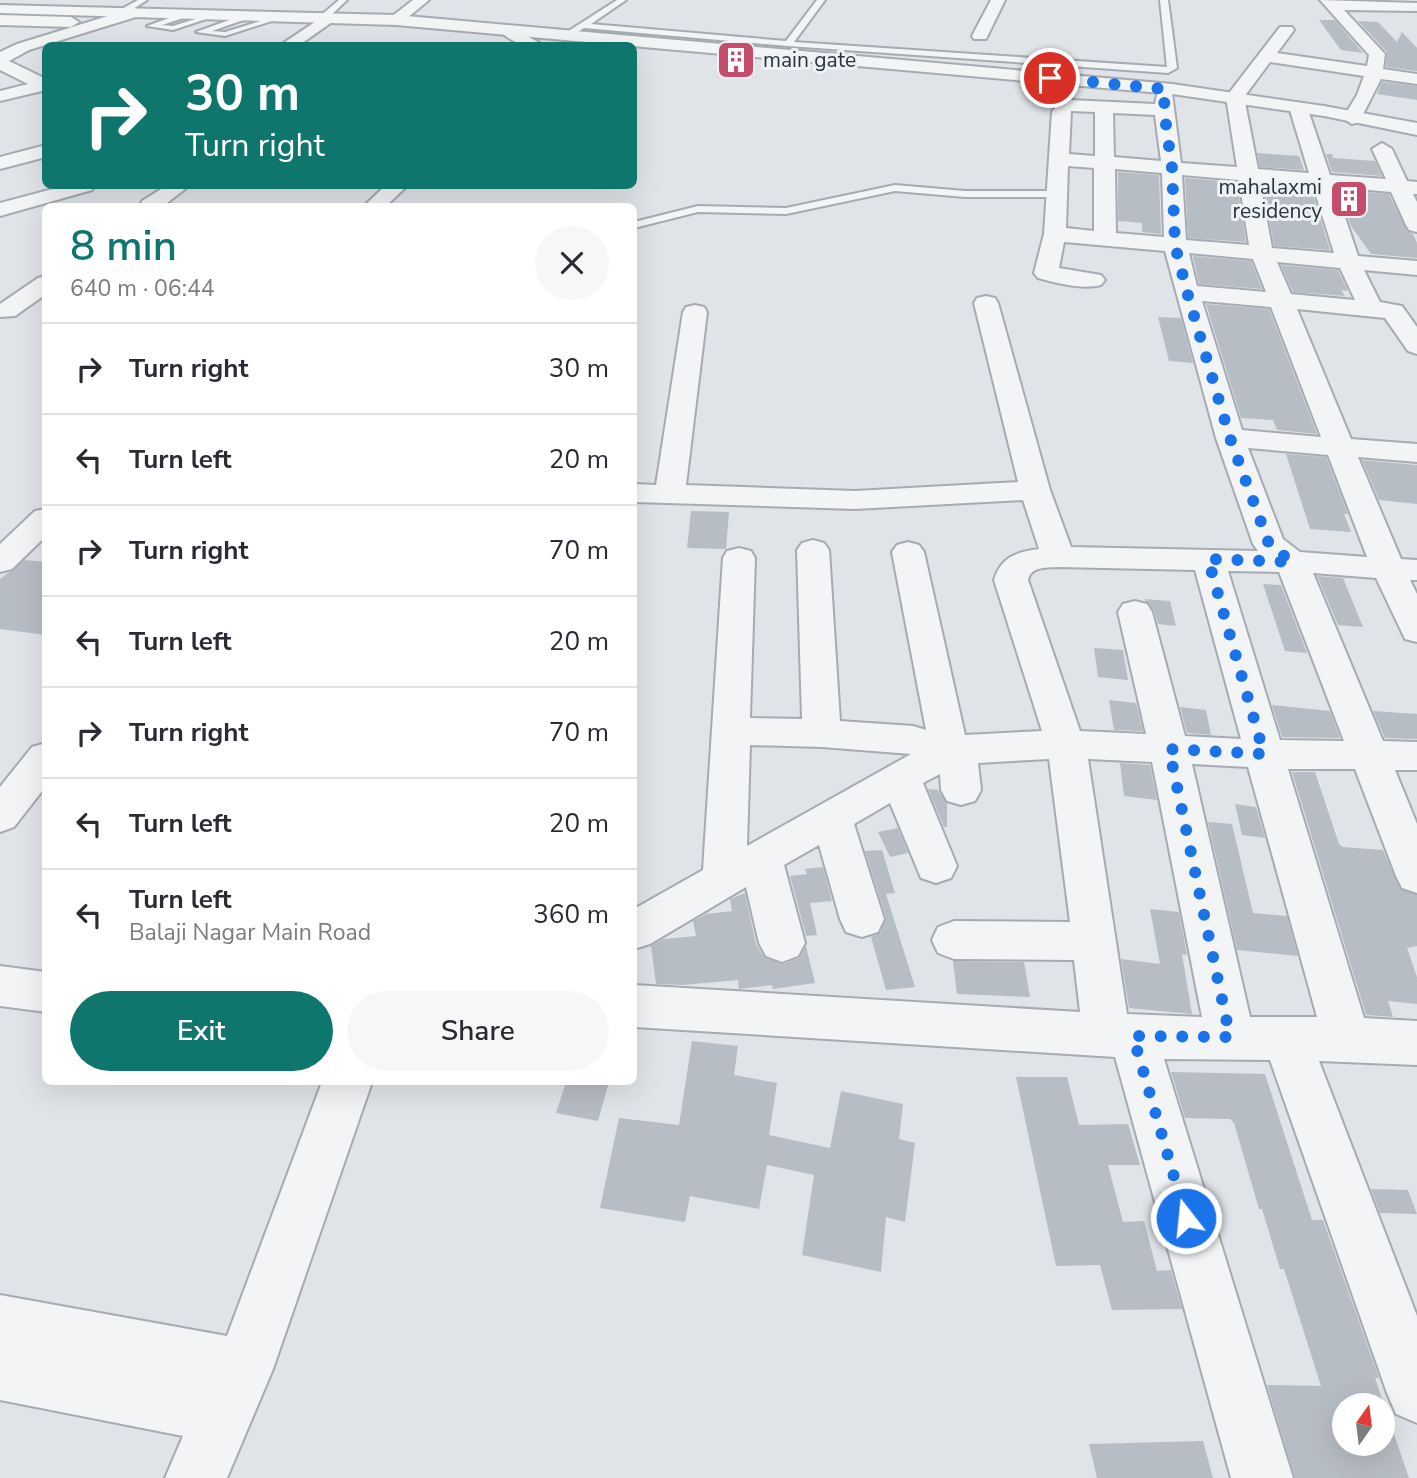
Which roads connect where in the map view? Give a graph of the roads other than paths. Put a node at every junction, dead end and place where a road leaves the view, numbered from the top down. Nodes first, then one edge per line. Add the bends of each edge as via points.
1 (343, 0) edge
2 (422, 0) edge
3 (622, 0) edge
4 (821, 0) edge
5 (998, 0) edge
6 (1164, 0) edge
7 (1329, 3) edge
8 (1394, 3) edge
9 (1417, 7) edge
10 (0, 9) edge
11 (133, 9) edge
12 (183, 15) junction
13 (214, 15) junction
14 (246, 16) junction
15 (280, 17) junction
16 (324, 19) junction
17 (0, 20) edge
18 (42, 20) junction
19 (396, 20) junction
20 (99, 24) junction
21 (1417, 24) edge
22 (583, 26) junction
23 (1286, 30) dead end
24 (508, 31) junction
25 (0, 33) edge
26 (565, 36) junction
27 (980, 36) dead end
28 (292, 42) edge
29 (527, 42) edge
30 (788, 44) junction
31 (1268, 57) junction
32 (0, 61) edge
33 (985, 65) junction
34 (1376, 72) junction
35 (1417, 79) edge
36 (42, 84) edge
37 (42, 86) edge
38 (1165, 89) junction
39 (0, 96) edge
40 (1235, 97) junction
41 (1104, 106) junction
42 (1298, 107) junction
43 (1164, 110) junction
44 (1353, 116) junction
45 (1417, 127) edge
46 (1382, 149) dead end
47 (42, 152) edge
48 (1059, 159) junction
49 (0, 163) edge
50 (1105, 163) junction
51 (1172, 168) junction
52 (1250, 174) junction
53 (1323, 181) junction
54 (1408, 188) edge
55 (75, 189) edge
56 (175, 189) edge
57 (394, 189) edge
58 (1058, 194) junction
59 (26, 203) junction
60 (154, 203) edge
61 (377, 203) edge
62 (0, 210) edge
63 (0, 219) edge
64 (637, 224) edge
65 (1417, 225) edge
66 (1055, 234) junction
67 (1105, 238) junction
68 (1175, 245) junction
69 (1262, 253) junction
70 (1348, 260) junction
71 (1417, 268) edge
72 (1093, 280) dead end
73 (42, 286) edge
74 (1187, 292) junction
75 (1280, 301) junction
76 (986, 303) dead end
77 (1371, 309) junction
78 (3, 311) edge
79 (42, 312) edge
80 (695, 312) dead end
81 (1414, 338) edge
82 (1230, 438) junction
83 (1338, 445) junction
84 (1417, 453) edge
85 (1035, 490) junction
86 (637, 493) edge
87 (670, 495) junction
88 (42, 522) edge
89 (813, 550) dead end
90 (908, 552) dead end
91 (1058, 557) junction
92 (738, 558) dead end
93 (1208, 559) junction
94 (0, 562) edge
95 (1292, 562) junction
96 (1403, 569) edge
97 (1135, 612) dead end
98 (1417, 631) edge
99 (731, 731) junction
100 (822, 733) junction
101 (1066, 744) junction
102 (1169, 749) junction
103 (953, 750) junction
104 (1264, 754) junction
105 (1369, 754) junction
106 (1417, 756) edge
107 (42, 762) edge
108 (901, 778) junction
109 (961, 790) dead end
110 (0, 816) edge
111 (832, 819) junction
112 (936, 866) dead end
113 (742, 869) junction
114 (1417, 876) edge
115 (862, 919) dead end
116 (637, 929) edge
117 (954, 940) dead end
118 (1094, 941) junction
119 (782, 943) dead end
120 (0, 986) edge
121 (42, 991) edge
122 (637, 1006) edge
123 (1119, 1035) junction
124 (1230, 1037) junction
125 (1346, 1037) junction
126 (1287, 1040) junction
127 (1417, 1043) edge
128 (345, 1085) edge
129 (0, 1324) edge
130 (0, 1371) edge
131 (235, 1387) junction
132 (1417, 1392) edge
133 (196, 1478) edge
134 (1262, 1478) edge

1 - 16 lane
2 - 19 street
3 - 22 lane
4 - 30 lane
5 - 27 street
6 - 33 lane via 1173,68 1168,70
7 - 8 street
7 - 34 street via 1384,55
8 - 9 street
8 - 21 street
10 - 11 street
11 - 12 street
11 - 20 street
12 - 13 street
12 - 13 lane via 151,26 173,29
13 - 14 street
14 - 15 street
14 - 15 lane via 200,32 225,34
15 - 16 street
16 - 19 street
16 - 28 street
17 - 18 street
18 - 20 street
18 - 25 street
19 - 24 street
20 - 32 street via 23,47
22 - 26 lane
22 - 30 lane
23 - 31 street
24 - 26 street
24 - 29 street
26 - 33 street
30 - 33 lane
31 - 34 street
31 - 40 street
32 - 36 street
33 - 38 street
34 - 35 street
34 - 44 street via 1374,95
37 - 39 street
38 - 40 street
38 - 43 street
40 - 42 street
40 - 52 street
41 - 43 street
41 - 48 street via 1064,107
41 - 50 street
42 - 44 street
42 - 53 street
43 - 51 street
44 - 45 street
46 - 54 street
47 - 49 street
48 - 50 street
48 - 58 street
50 - 51 street
50 - 67 street
51 - 52 street
51 - 68 street
52 - 53 street
52 - 69 street
53 - 54 street
53 - 70 street
54 - 65 street
55 - 59 street
56 - 60 street
57 - 61 street
58 - 64 lane via 895,188 786,211 698,209
58 - 66 street
59 - 62 street
59 - 63 street
66 - 67 street
66 - 72 street via 1046,273
67 - 68 street
68 - 69 street
68 - 74 street
69 - 70 street
69 - 75 street
70 - 71 street
70 - 77 street
73 - 78 street
74 - 75 street
74 - 82 street
75 - 77 street
75 - 83 street
76 - 85 street
77 - 81 street via 1393,311
78 - 79 street
80 - 87 street
82 - 83 street
82 - 95 street via 1269,544
83 - 84 street
83 - 96 street
85 - 87 street via 855,500
85 - 91 street
86 - 87 street
88 - 94 street
89 - 100 street
90 - 103 street
91 - 93 street
91 - 101 street via 1025,561 1014,569 1011,580
92 - 99 street
93 - 95 street
93 - 104 street
95 - 96 street
95 - 105 street
96 - 98 street
97 - 102 street
99 - 100 street
99 - 113 street
100 - 103 street via 913,740
101 - 102 street
101 - 103 street
101 - 118 street
102 - 104 street
102 - 124 street
103 - 108 street
103 - 109 street
104 - 105 street
104 - 125 street
105 - 106 street
105 - 114 street
107 - 110 street
108 - 111 street
108 - 112 street
111 - 113 street
111 - 115 street
113 - 116 street
113 - 119 street
117 - 118 street
118 - 123 street
120 - 121 street
122 - 123 street
123 - 124 street
123 - 134 street
124 - 126 street
125 - 126 street
125 - 127 street
126 - 132 street
128 - 131 street
129 - 131 street
130 - 131 street via 199,1409
131 - 133 street

